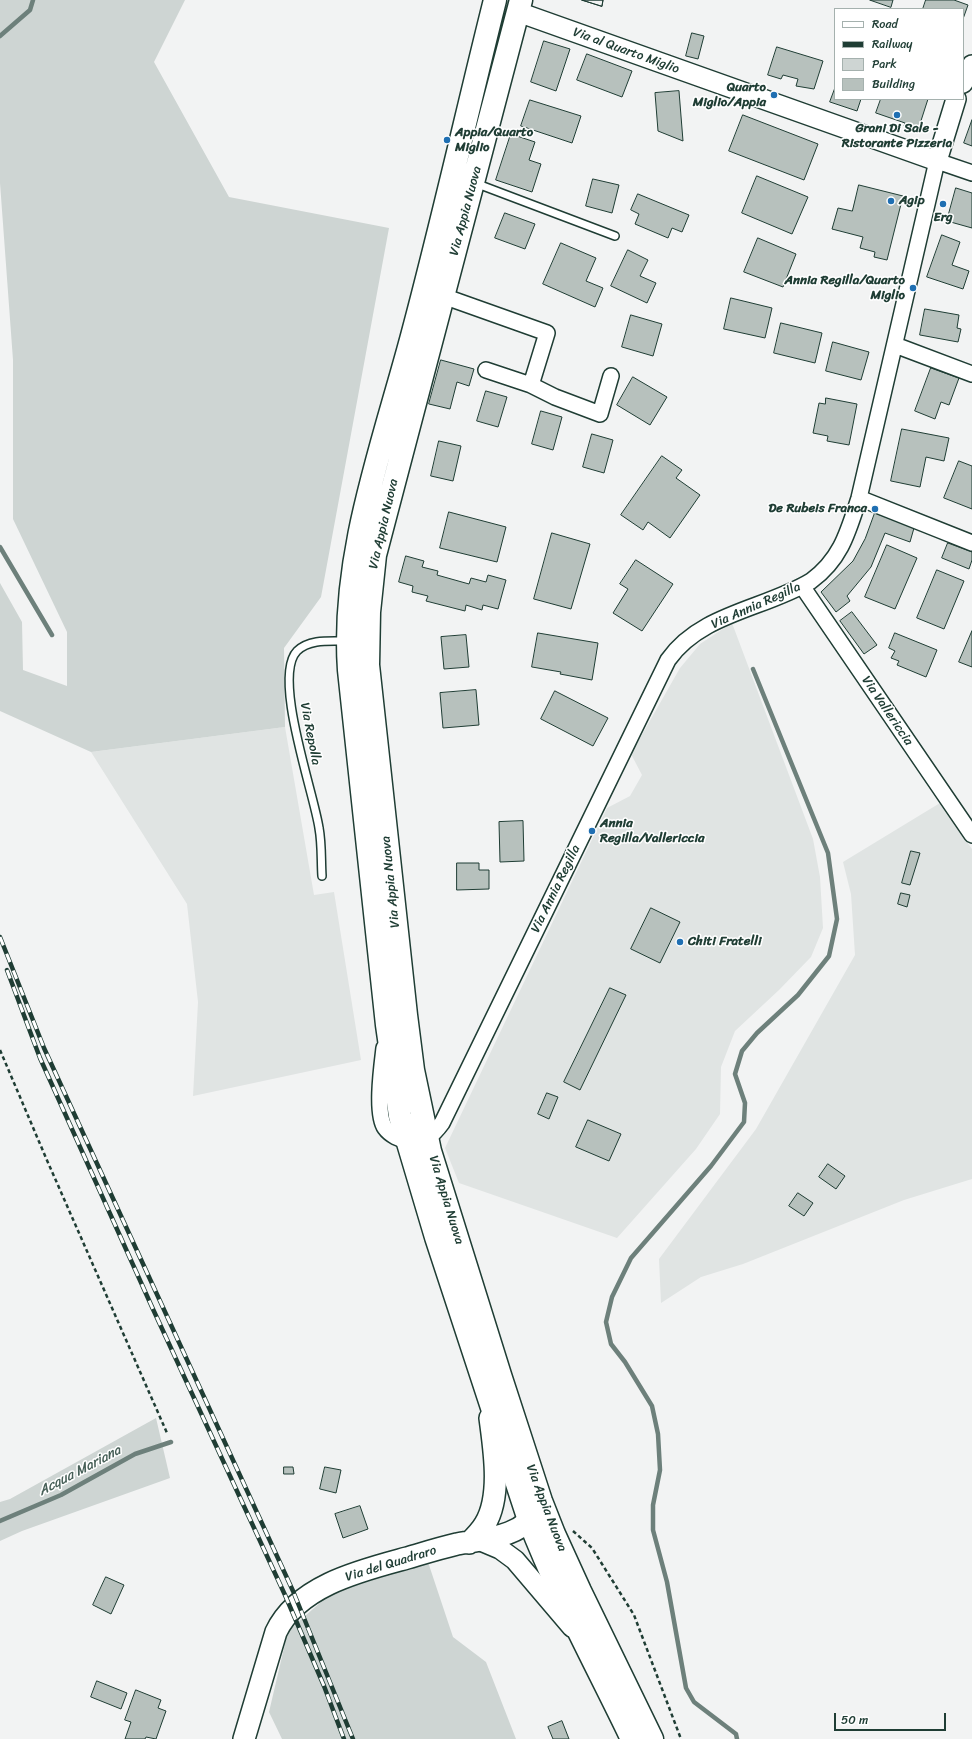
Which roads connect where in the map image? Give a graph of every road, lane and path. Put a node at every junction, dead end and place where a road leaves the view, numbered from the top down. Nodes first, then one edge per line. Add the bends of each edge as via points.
1 (494, 0) edge
2 (520, 6) edge
3 (487, 30) junction
4 (972, 65) edge
5 (964, 81) edge
6 (956, 100) edge
7 (937, 161) junction
8 (972, 173) edge
9 (474, 182) junction
10 (615, 236) dead end
11 (443, 296) junction
12 (895, 345) junction
13 (486, 370) dead end
14 (972, 374) edge
15 (611, 376) dead end
16 (531, 385) junction
17 (859, 498) junction
18 (972, 543) edge
19 (802, 586) junction
20 (348, 640) junction
21 (972, 836) edge
22 (322, 876) dead end
23 (0, 1050) edge
24 (417, 1140) junction
25 (479, 1372) junction
26 (167, 1434) dead end
27 (541, 1501) junction
28 (529, 1520) junction
29 (569, 1528) dead end
30 (475, 1542) junction
31 (582, 1639) junction
32 (244, 1739) edge
33 (632, 1739) edge
34 (652, 1739) edge
35 (682, 1739) edge

1 - 3 main road, Via Appia Nuova
2 - 3 main road
2 - 7 street, Via al Quarto Miglio
2 - 9 main road, Via Appia Nuova
3 - 20 main road, Via Appia Nuova via 440,229 361,525 351,579
4 - 5 street
6 - 7 street, Via Annia Regilla
7 - 8 street, Via al Quarto Miglio
7 - 12 street, Via Annia Regilla
9 - 10 lane
9 - 11 main road, Via Appia Nuova
11 - 16 street via 547,333
11 - 24 main road, Via Appia Nuova via 375,555 368,640 368,665 413,1070
12 - 14 street
12 - 17 street, Via Annia Regilla
13 - 16 street
15 - 16 street via 600,414
17 - 18 street
17 - 19 street, Via Annia Regilla via 848,534 840,549 824,570
19 - 21 street, Via Vallericcia
19 - 24 street, Via Annia Regilla via 743,609 713,624 679,647 668,660 442,1123
20 - 22 lane, Via Repolla via 304,645 290,661 292,717 319,828
20 - 24 main road, Via Appia Nuova via 387,1025 400,1116
23 - 26 path
24 - 25 main road, Via Appia Nuova
24 - 27 main road, Via Appia Nuova via 498,1368
25 - 28 main road, Via Appia Nuova
25 - 30 main road via 490,1418 495,1479 490,1514
27 - 28 main road, Via del Quadraro
27 - 34 main road, Via Appia Nuova via 580,1591
28 - 30 main road, Via del Quadraro via 513,1530
28 - 31 main road, Via Appia Nuova via 541,1552
29 - 35 path via 592,1548 634,1615
30 - 31 street via 500,1549 515,1560
30 - 32 main road, Via del Quadraro via 457,1544 357,1572 321,1589 298,1605 284,1619 276,1632
31 - 33 main road, Via Appia Nuova

